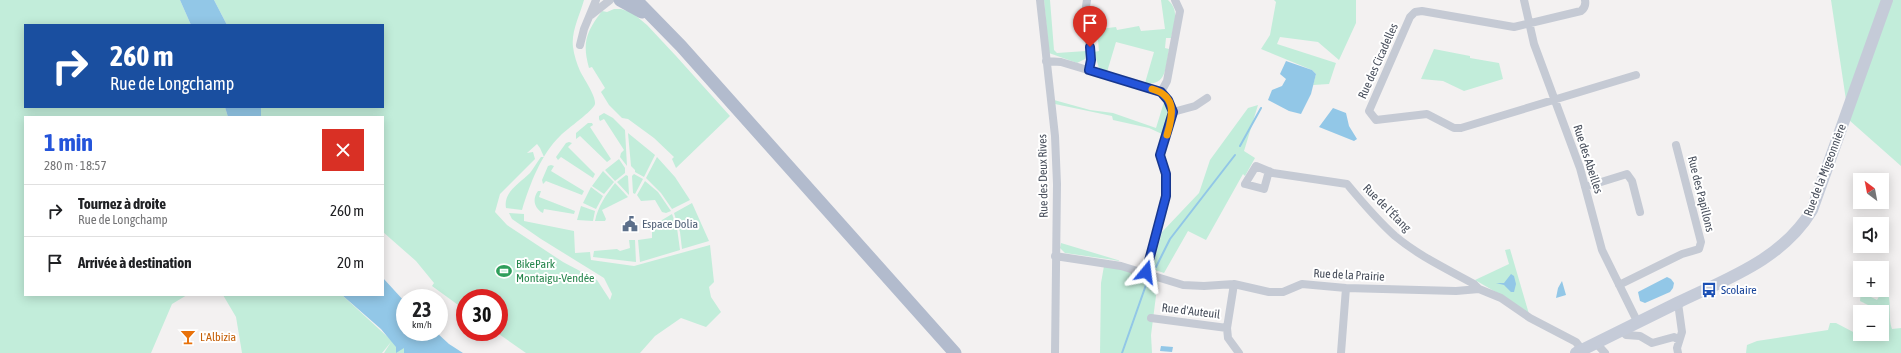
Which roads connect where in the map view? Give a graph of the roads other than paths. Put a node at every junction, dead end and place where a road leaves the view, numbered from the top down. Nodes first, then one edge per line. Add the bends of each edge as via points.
1 (596, 0) edge
2 (610, 0) edge
3 (620, 0) edge
4 (636, 0) edge
5 (1040, 0) edge
6 (1087, 0) edge
7 (1174, 0) edge
8 (1524, 0) edge
9 (1585, 0) edge
10 (1887, 0) edge
11 (590, 16) junction
12 (651, 17) junction
13 (1529, 23) junction
14 (580, 45) dead end
15 (1046, 61) junction
16 (1089, 70) junction
17 (1636, 75) dead end
18 (1161, 92) junction
19 (1207, 98) dead end
20 (1555, 100) junction
21 (1173, 112) junction
22 (1676, 145) dead end
23 (1269, 171) dead end
24 (1585, 187) junction
25 (1640, 212) dead end
26 (1055, 256) junction
27 (1146, 272) junction
28 (1234, 284) junction
29 (1619, 285) junction
30 (1346, 288) junction
31 (1479, 289) junction
32 (1678, 303) junction
33 (1151, 318) dead end
34 (1638, 322) junction
35 (1227, 328) junction
36 (1622, 330) junction
37 (1679, 340) junction
38 (1596, 343) junction
39 (1579, 352) edge
40 (955, 353) edge
41 (1055, 353) edge
42 (1240, 353) edge
43 (1341, 353) edge
44 (1605, 353) edge
45 (1678, 353) edge

1 - 11 street
2 - 11 street
3 - 12 main road
4 - 12 main road
5 - 15 street, Rue des Deux Rives
6 - 16 street via 1091,60
7 - 18 street via 1180,11 1167,81
8 - 13 street, Rue des Abeilles
9 - 13 street via 1586,4 1581,11
10 - 32 street, Rue de la Migeonnière via 1828,169 1805,221 1789,239 1763,260
11 - 14 street
12 - 40 main road via 681,46
13 - 20 street, Rue des Abeilles
13 - 20 street, Rue des Cicadelles via 1514,27 1422,11 1415,12 1410,17 1369,111 1376,120 1427,114 1454,128 1461,128
15 - 16 street via 1061,62
15 - 26 street, Rue des Deux Rives via 1055,136
16 - 18 street
17 - 20 street
18 - 21 street
19 - 21 street via 1195,106
20 - 24 street, Rue des Abeilles
21 - 27 street via 1160,155 1166,174 1166,196
22 - 29 street, Rue des Papillons via 1701,242 1699,249 1682,254
23 - 31 street, Rue de l'Étang via 1346,184 1396,237
24 - 25 street via 1627,174 1632,181
24 - 29 street, Rue des Abeilles via 1602,250
26 - 27 street, Rue de la Prairie
26 - 41 street, Rue des Deux Rives
27 - 28 street, Rue de la Prairie via 1183,285
28 - 30 street, Rue de la Prairie via 1269,292 1283,292 1302,284
28 - 35 street, Rue d'Auteuil
29 - 34 street, Rue des Abeilles
30 - 31 street, Rue de la Prairie via 1456,291
30 - 43 street
31 - 39 street, Rue de l'Étang via 1501,298 1530,318 1576,342
32 - 34 street, Rue de la Migeonnière
32 - 37 street via 1682,332
33 - 35 street, Rue d'Auteuil
34 - 36 street, Rue de la Migeonnière
35 - 42 street, Rue d'Auteuil via 1228,338
36 - 37 street via 1626,335 1640,336 1652,343 1674,337
36 - 38 street, Rue de la Migeonnière
37 - 45 street
38 - 39 street, Rue de la Migeonnière
38 - 44 street

